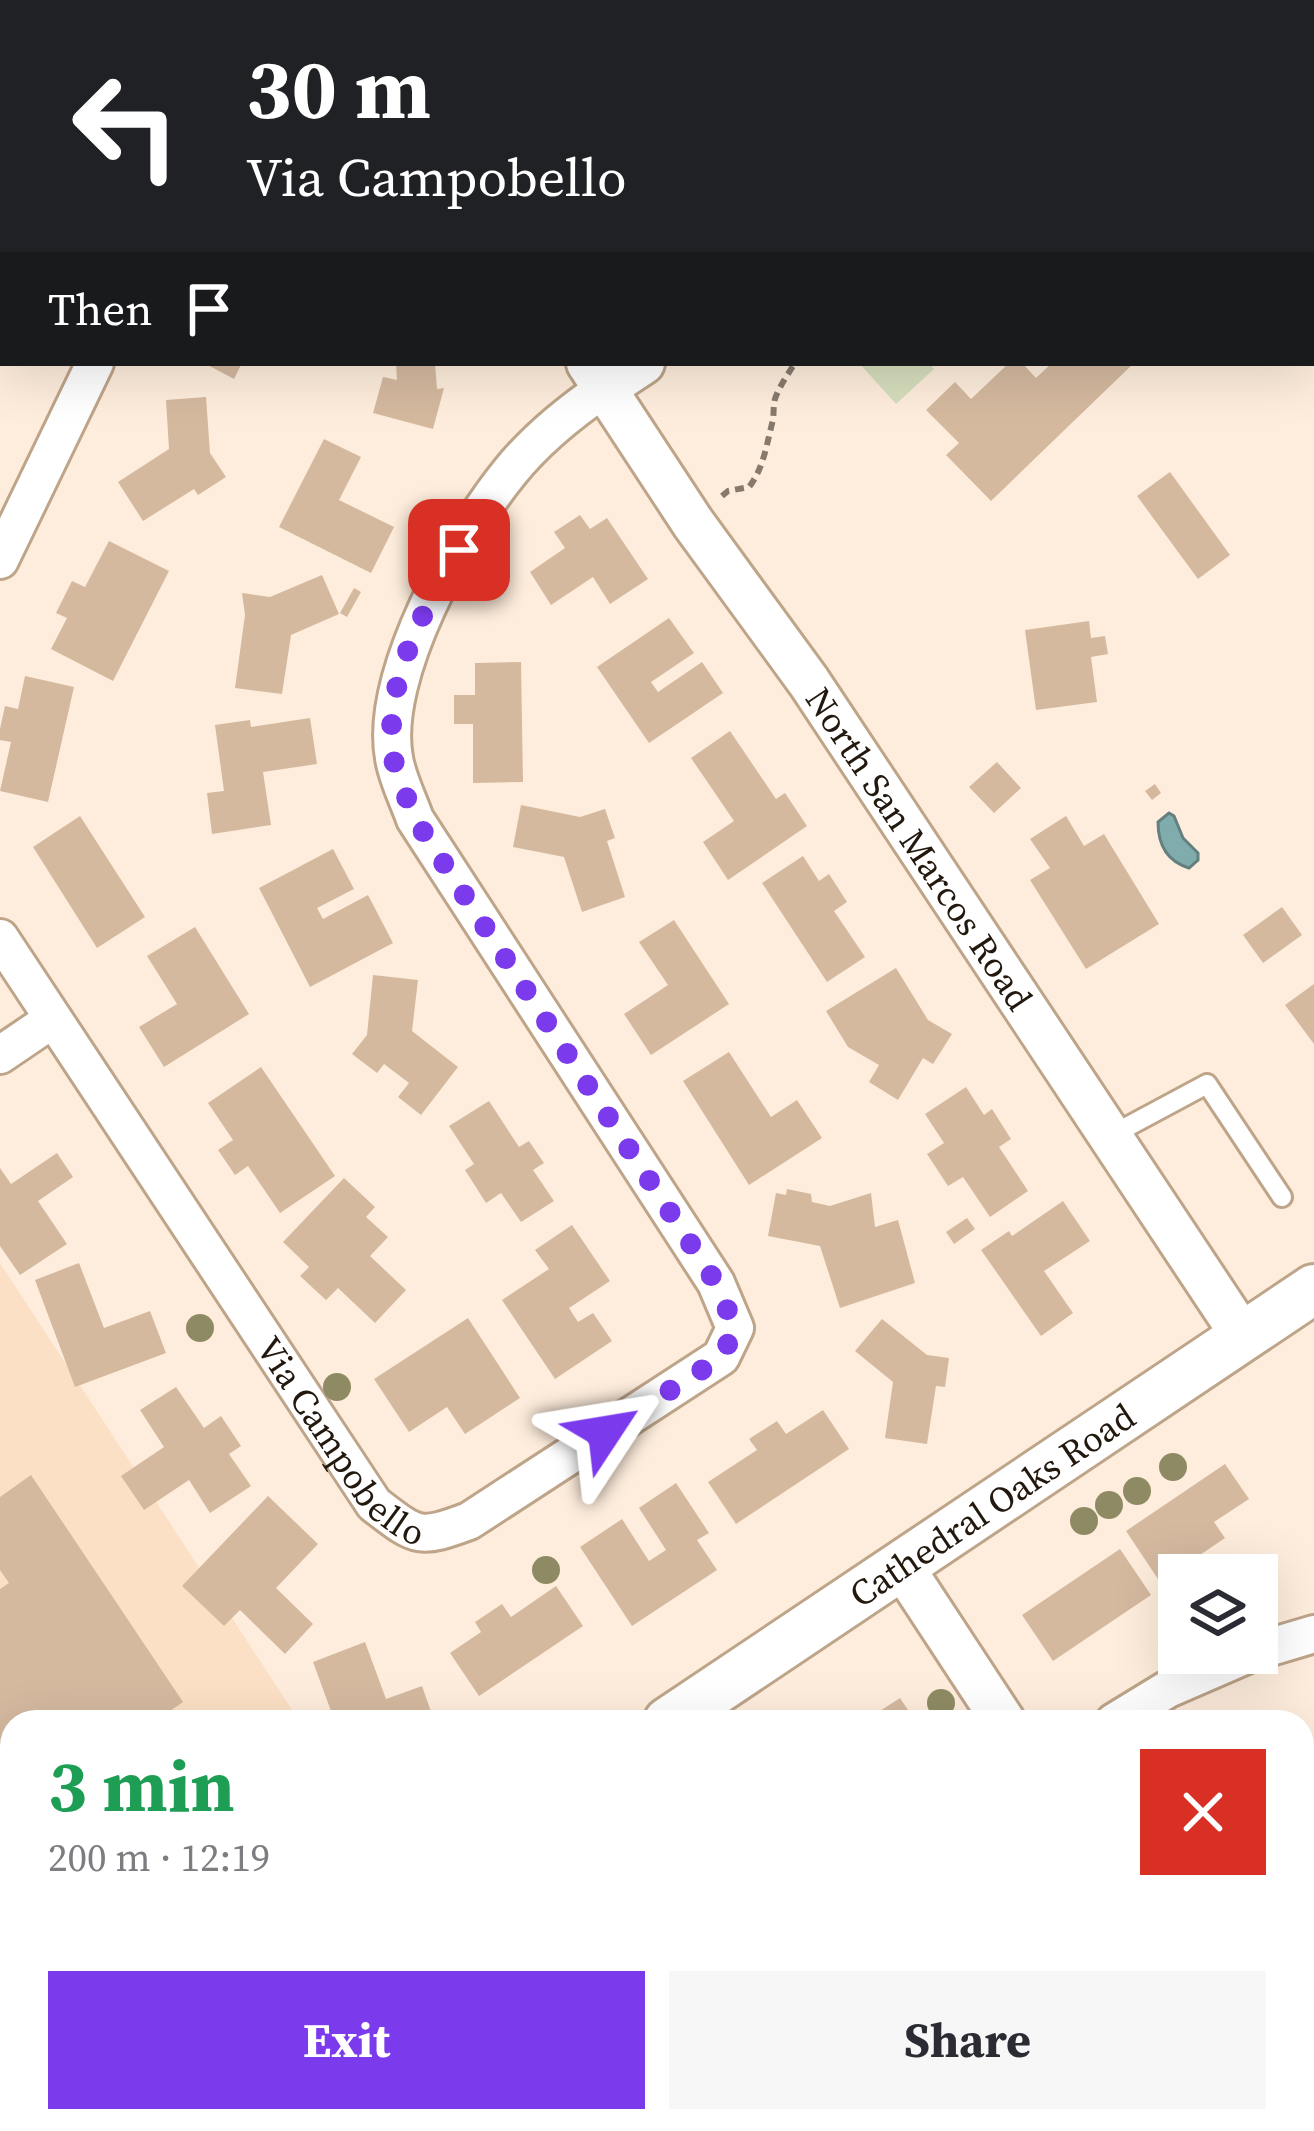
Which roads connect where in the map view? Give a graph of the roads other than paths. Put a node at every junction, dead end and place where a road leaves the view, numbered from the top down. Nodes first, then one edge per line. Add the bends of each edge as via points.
1 (94, 366) edge
2 (632, 366) edge
3 (597, 375) edge
4 (0, 560) edge
5 (0, 938) edge
6 (53, 1018) junction
7 (0, 1055) edge
8 (1110, 1136) junction
9 (1282, 1197) dead end
10 (1314, 1289) edge
11 (1244, 1338) junction
12 (902, 1565) junction
13 (1314, 1634) edge
14 (1278, 1645) edge
15 (1203, 1674) edge
16 (686, 1710) edge
17 (996, 1710) edge
18 (1134, 1710) edge

1 - 4 street
2 - 3 street
3 - 6 street, Via Campobello via 509,472 441,580 409,646 394,707 393,757 415,819 716,1283 735,1328 722,1357 469,1521 433,1534 410,1531 374,1504
3 - 8 street, North San Marcos Road
5 - 6 street, Via Campobello
6 - 7 street
8 - 9 lane via 1207,1084
8 - 11 street, North San Marcos Road
10 - 11 main road, Cathedral Oaks Road
11 - 12 main road, Cathedral Oaks Road
12 - 16 main road, Cathedral Oaks Road
12 - 17 street
13 - 14 street
15 - 18 street

